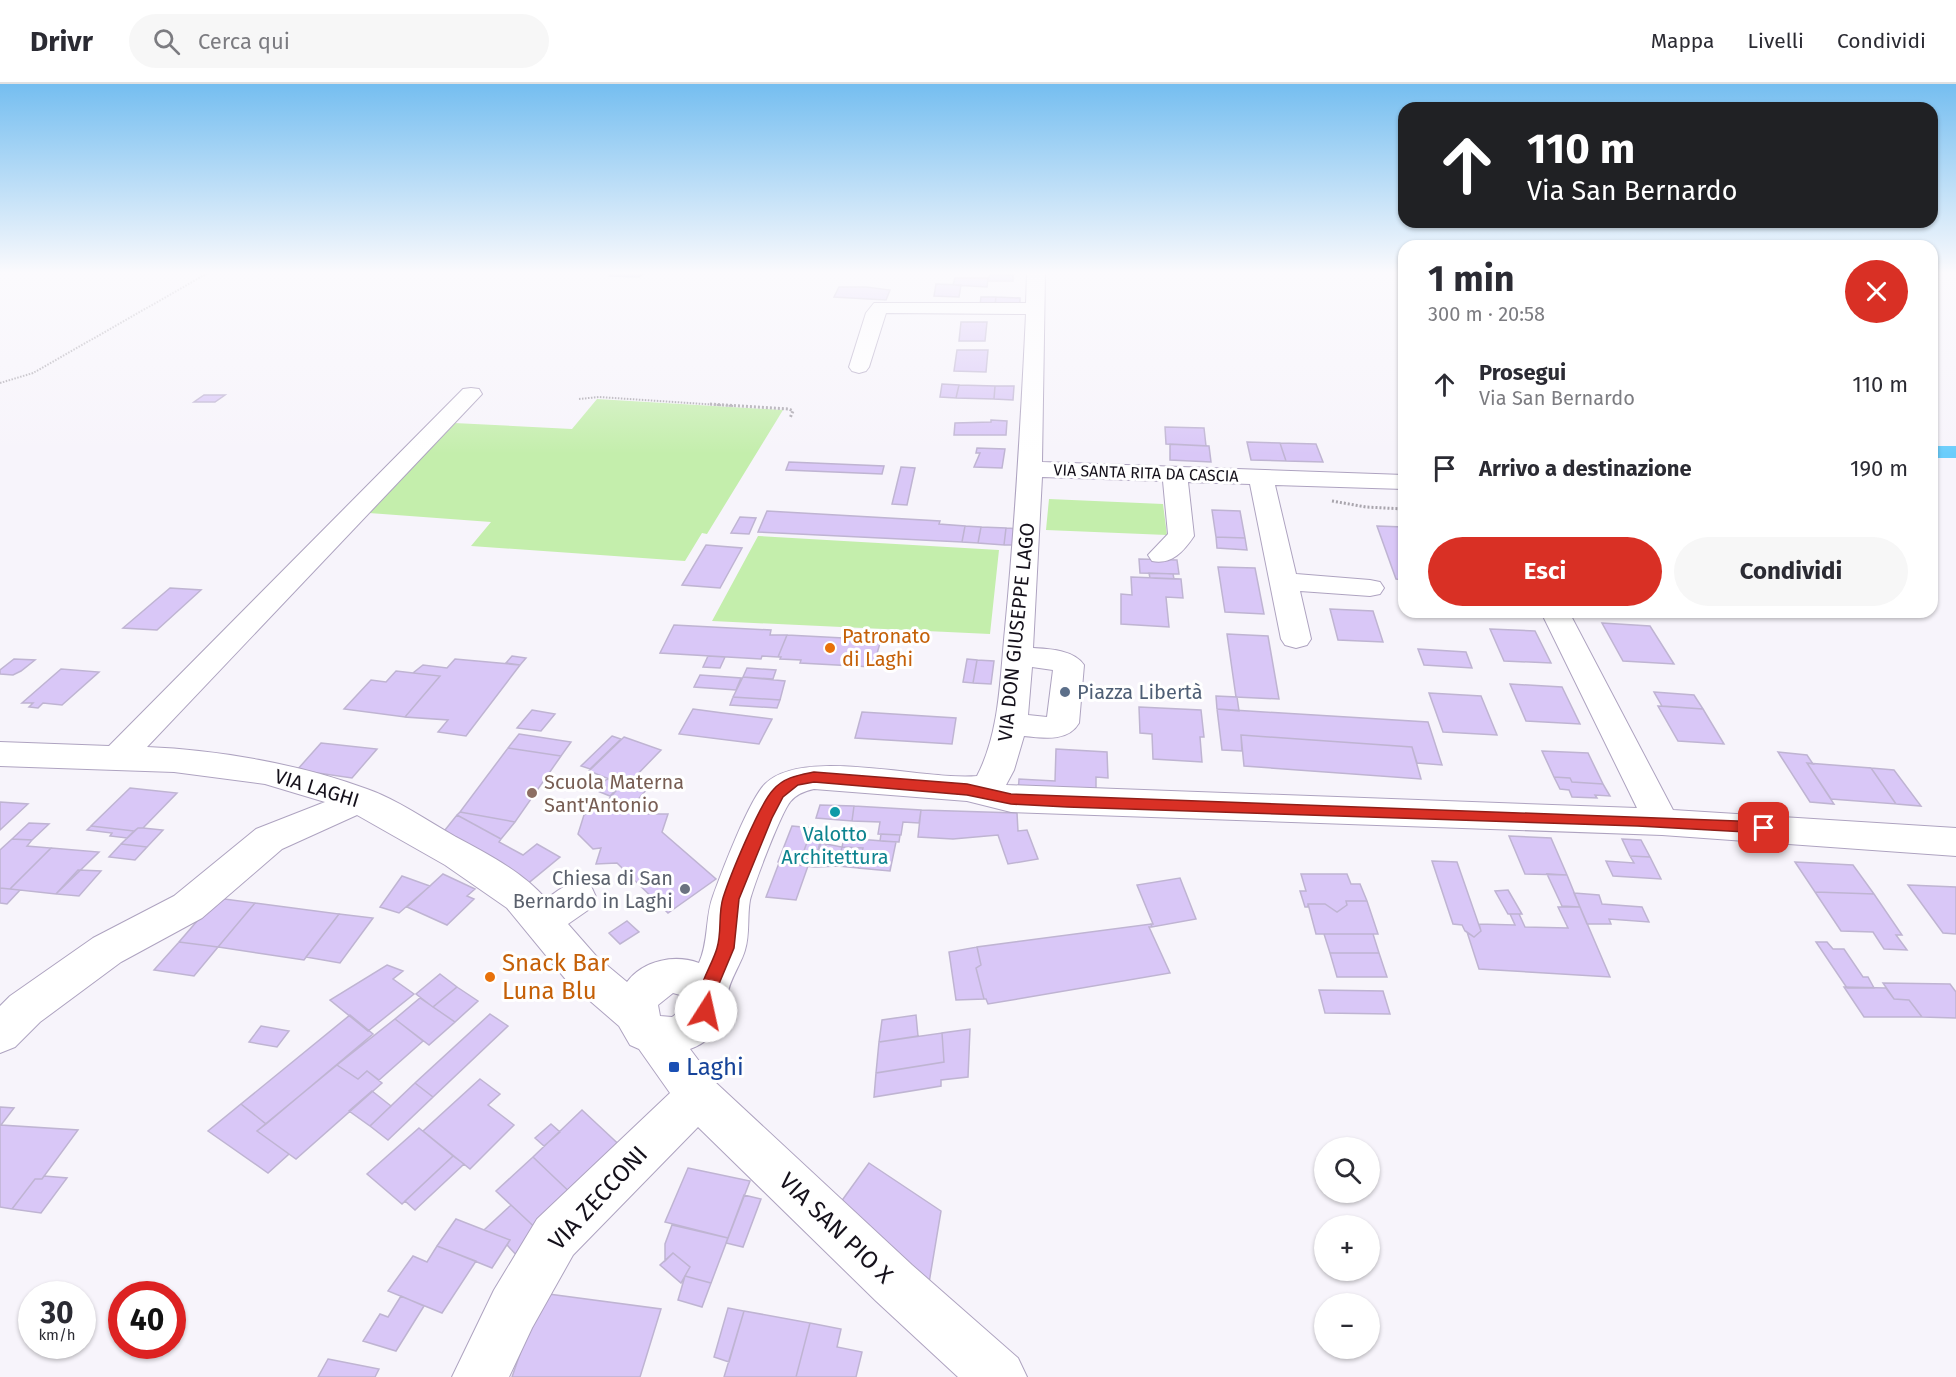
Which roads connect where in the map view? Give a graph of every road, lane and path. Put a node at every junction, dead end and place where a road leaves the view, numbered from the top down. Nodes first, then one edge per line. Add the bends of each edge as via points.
1 (102, 333) edge
2 (869, 333) edge
3 (1034, 333) edge
4 (859, 367) dead end
5 (0, 383) edge
6 (471, 394) dead end
7 (579, 399) dead end
8 (790, 418) dead end
9 (1031, 469) junction
10 (1261, 477) junction
11 (1398, 482) edge
12 (1176, 483) junction
13 (1162, 555) dead end
14 (1284, 582) junction
15 (1370, 588) dead end
16 (1558, 618) edge
17 (1296, 639) dead end
18 (1017, 657) junction
19 (1009, 724) junction
20 (0, 754) edge
21 (119, 756) junction
22 (967, 789) junction
23 (356, 798) junction
24 (1662, 822) junction
25 (1956, 842) edge
26 (577, 897) dead end
27 (542, 922) junction
28 (672, 1004) junction
29 (0, 1034) edge
30 (690, 1083) junction
31 (480, 1377) edge
32 (999, 1377) edge

1 - 5 path via 33,373
2 - 4 street
3 - 9 street, VIA DON GIUSEPPE LAGO
6 - 21 street
7 - 8 path via 789,409 793,411
9 - 12 street, VIA SANTA RITA DA CASCIA via 1100,472 1101,488 1107,490
9 - 18 street, VIA DON GIUSEPPE LAGO
10 - 11 street, VIA SANTA RITA DA CASCIA
10 - 12 street, VIA SANTA RITA DA CASCIA
10 - 14 street, VIA SANTA RITA DA CASCIA
12 - 13 street via 1181,536
14 - 15 street
14 - 17 street, VIA SANTA RITA DA CASCIA
16 - 24 street
18 - 19 street, VIA DON GIUSEPPE LAGO
18 - 19 street via 1053,659 1069,665 1063,723 1050,728
19 - 22 street, VIA DON GIUSEPPE LAGO via 997,772 988,787
20 - 21 street, VIA LAGHI
21 - 23 street, VIA LAGHI via 265,772
22 - 24 street via 1011,799 1067,802
22 - 28 street, VIA DON GIUSEPPE LAGO via 814,777 793,781 777,794 764,818 730,899 726,948
23 - 27 street, VIA LAGHI via 507,887
23 - 29 street via 339,810 268,839 188,907 107,950 25,1008
24 - 25 street
26 - 27 street
27 - 28 street, VIA LAGHI via 582,969 604,987
28 - 30 street, VIA SAN PIO X
30 - 31 street, VIA ZECCONI via 555,1237 513,1309
30 - 32 street, VIA SAN PIO X via 894,1283

